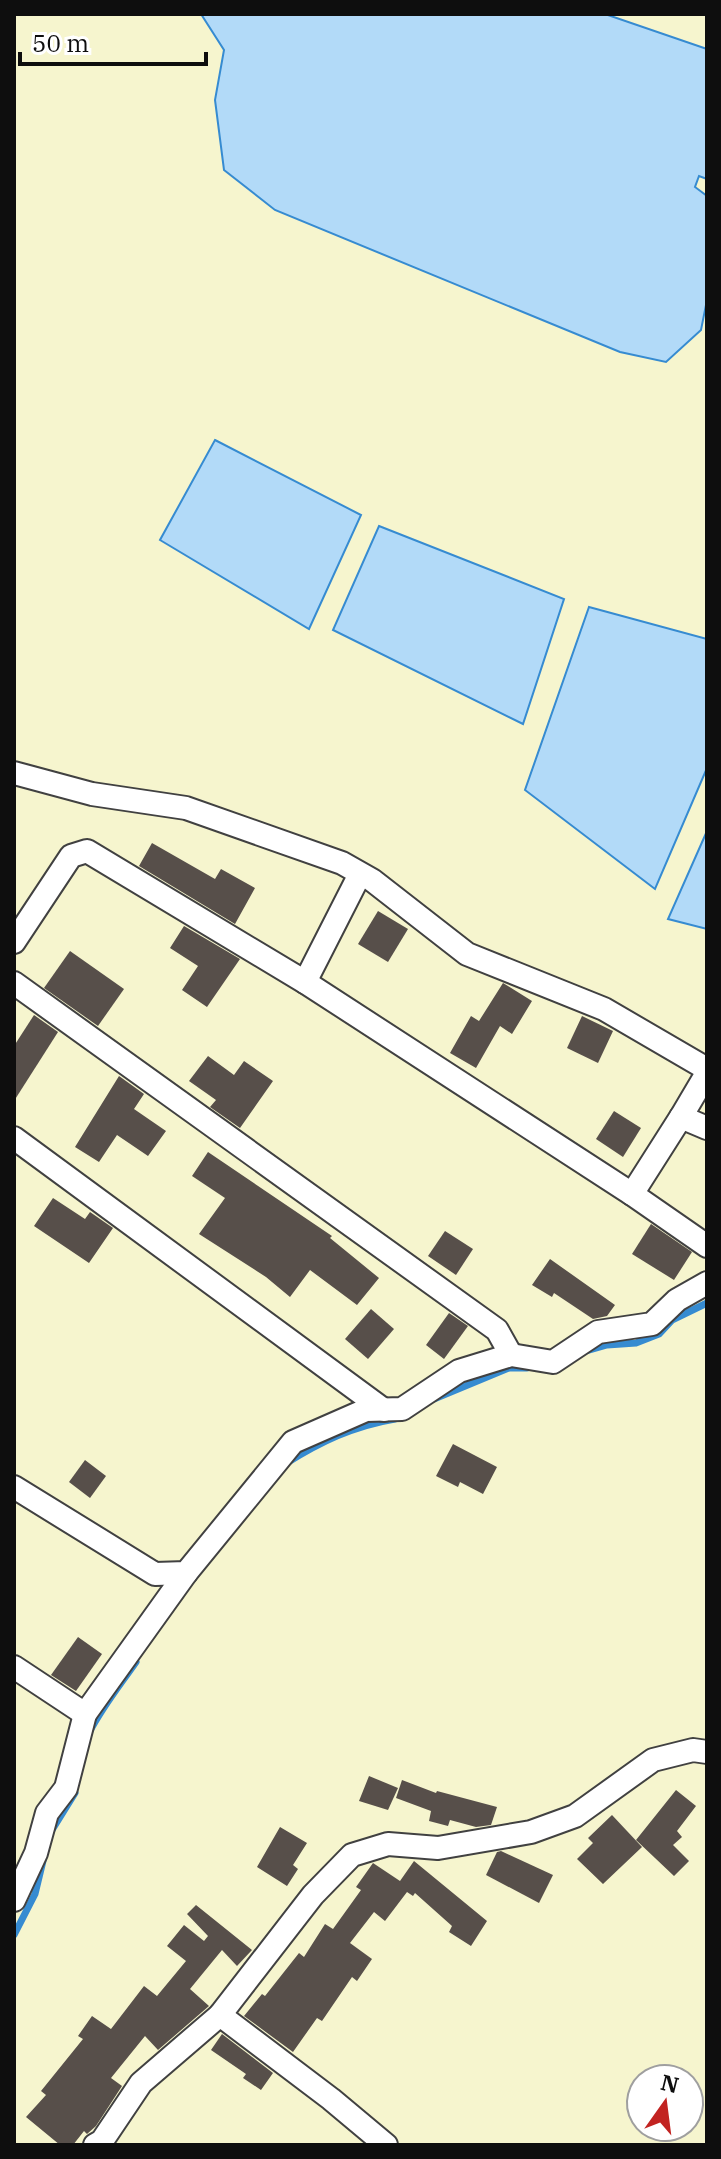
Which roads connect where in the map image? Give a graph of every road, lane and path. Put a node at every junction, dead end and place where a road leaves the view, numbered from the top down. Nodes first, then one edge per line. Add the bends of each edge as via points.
1 (14, 773) edge
2 (360, 874) junction
3 (14, 942) edge
4 (305, 982) junction
5 (14, 983) edge
6 (707, 1071) edge
7 (681, 1117) junction
8 (707, 1128) edge
9 (14, 1138) edge
10 (632, 1194) junction
11 (707, 1246) edge
12 (707, 1283) edge
13 (511, 1355) junction
14 (384, 1410) junction
15 (14, 1487) edge
16 (186, 1573) junction
17 (14, 1667) edge
18 (85, 1714) junction
19 (707, 1752) edge
20 (14, 1900) edge
21 (220, 2015) junction
22 (95, 2145) edge
23 (386, 2145) edge

1 - 2 street via 92,794 186,808
2 - 4 street
2 - 6 street via 467,954 604,1009
3 - 4 street via 71,856 87,851
4 - 10 street
5 - 13 street via 497,1330
6 - 7 street
7 - 8 street
7 - 10 street
9 - 14 street
10 - 11 street
12 - 13 street via 677,1300 652,1324 598,1332 553,1362
13 - 14 street via 459,1371 402,1409
14 - 16 street via 366,1410 293,1442
15 - 16 street via 155,1574
16 - 18 street
17 - 18 street
18 - 20 street via 66,1788 47,1813
19 - 21 street via 693,1750 653,1760 575,1816 531,1832 438,1848 388,1844 352,1855 313,1895
21 - 22 street via 141,2083
21 - 23 street

